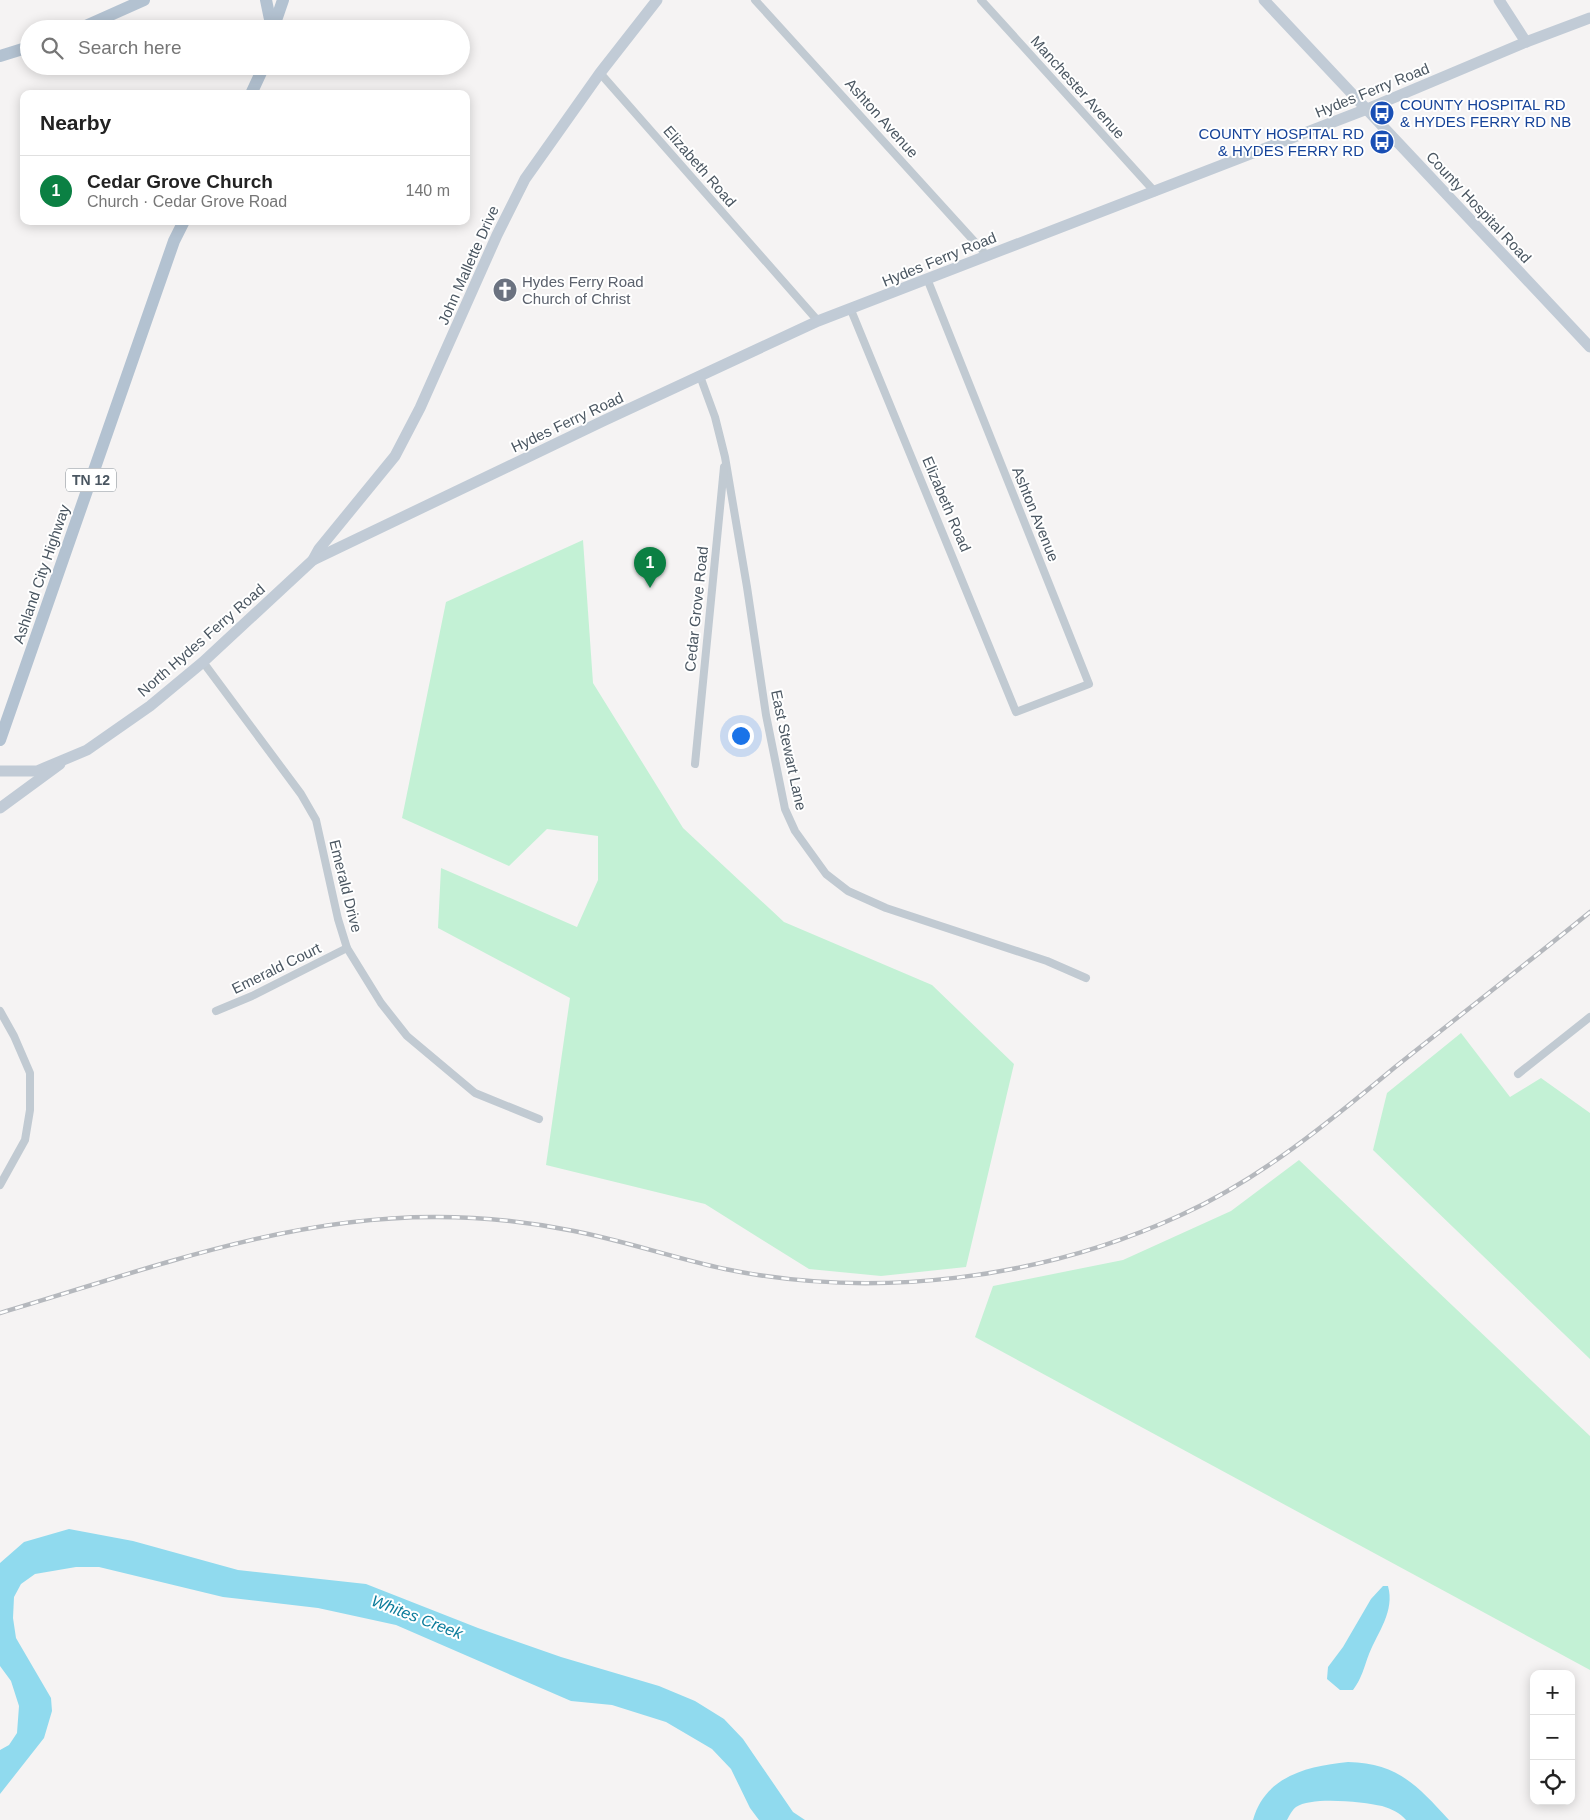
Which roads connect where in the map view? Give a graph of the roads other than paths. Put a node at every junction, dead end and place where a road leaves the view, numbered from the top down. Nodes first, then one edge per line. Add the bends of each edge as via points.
1 (144, 0) edge
2 (266, 0) edge
3 (283, 0) edge
4 (657, 0) edge
5 (756, 0) edge
6 (981, 0) edge
7 (1264, 0) edge
8 (1500, 0) edge
9 (1590, 18) edge
10 (99, 20) edge
11 (270, 20) edge
12 (275, 20) edge
13 (1526, 42) junction
14 (20, 50) edge
15 (0, 56) edge
16 (600, 73) junction
17 (260, 75) edge
18 (253, 90) edge
19 (1367, 109) junction
20 (1155, 192) junction
21 (182, 225) edge
22 (985, 257) junction
23 (928, 281) junction
24 (850, 310) junction
25 (818, 321) junction
26 (1590, 347) edge
27 (700, 376) junction
28 (725, 457) junction
29 (319, 549) joint
30 (313, 560) junction
31 (203, 662) junction
32 (1015, 710) joint
33 (0, 740) edge
34 (67, 758) junction
35 (695, 764) dead end
36 (0, 771) edge
37 (0, 808) edge
38 (347, 948) junction
39 (1086, 978) dead end
40 (0, 1011) edge
41 (216, 1011) dead end
42 (1590, 1017) edge
43 (1518, 1074) dead end
44 (539, 1118) dead end
45 (0, 1185) edge

1 - 10 main road
2 - 11 main road
3 - 12 main road
4 - 16 street, John Mallette Drive
5 - 22 street, Ashton Avenue
6 - 20 street, Manchester Avenue
7 - 19 street, County Hospital Road
8 - 13 street
9 - 13 street, Hydes Ferry Road
13 - 19 street, Hydes Ferry Road
14 - 15 main road
16 - 25 street, Elizabeth Road
16 - 29 street, John Mallette Drive via 525,179 395,456
17 - 18 main road
19 - 20 street, Hydes Ferry Road
19 - 26 street, County Hospital Road
20 - 22 street, Hydes Ferry Road
21 - 33 main road, Ashland City Highway / TN 12
22 - 23 street, Hydes Ferry Road
23 - 24 street, Hydes Ferry Road
23 - 32 street, Ashton Avenue via 1089,684
24 - 25 street, Hydes Ferry Road
24 - 32 street, Elizabeth Road
25 - 27 street, Hydes Ferry Road
27 - 28 street, East Stewart Lane
27 - 30 street, Hydes Ferry Road
28 - 35 street, Cedar Grove Road
28 - 39 street, East Stewart Lane via 775,765 785,809 795,832 826,874 848,891 878,905 1047,961
29 - 30 street, North Hydes Ferry Road
30 - 31 street, North Hydes Ferry Road
31 - 34 street, North Hydes Ferry Road via 150,706 87,750
31 - 38 street, Emerald Drive via 302,794 316,820
34 - 36 street, North Hydes Ferry Road via 37,771
34 - 37 street, North Hydes Ferry Road via 46,777
38 - 41 street, Emerald Court
38 - 44 street, Emerald Drive via 381,1004 407,1036 475,1093
40 - 45 street via 30,1073 30,1110 25,1140
42 - 43 street

